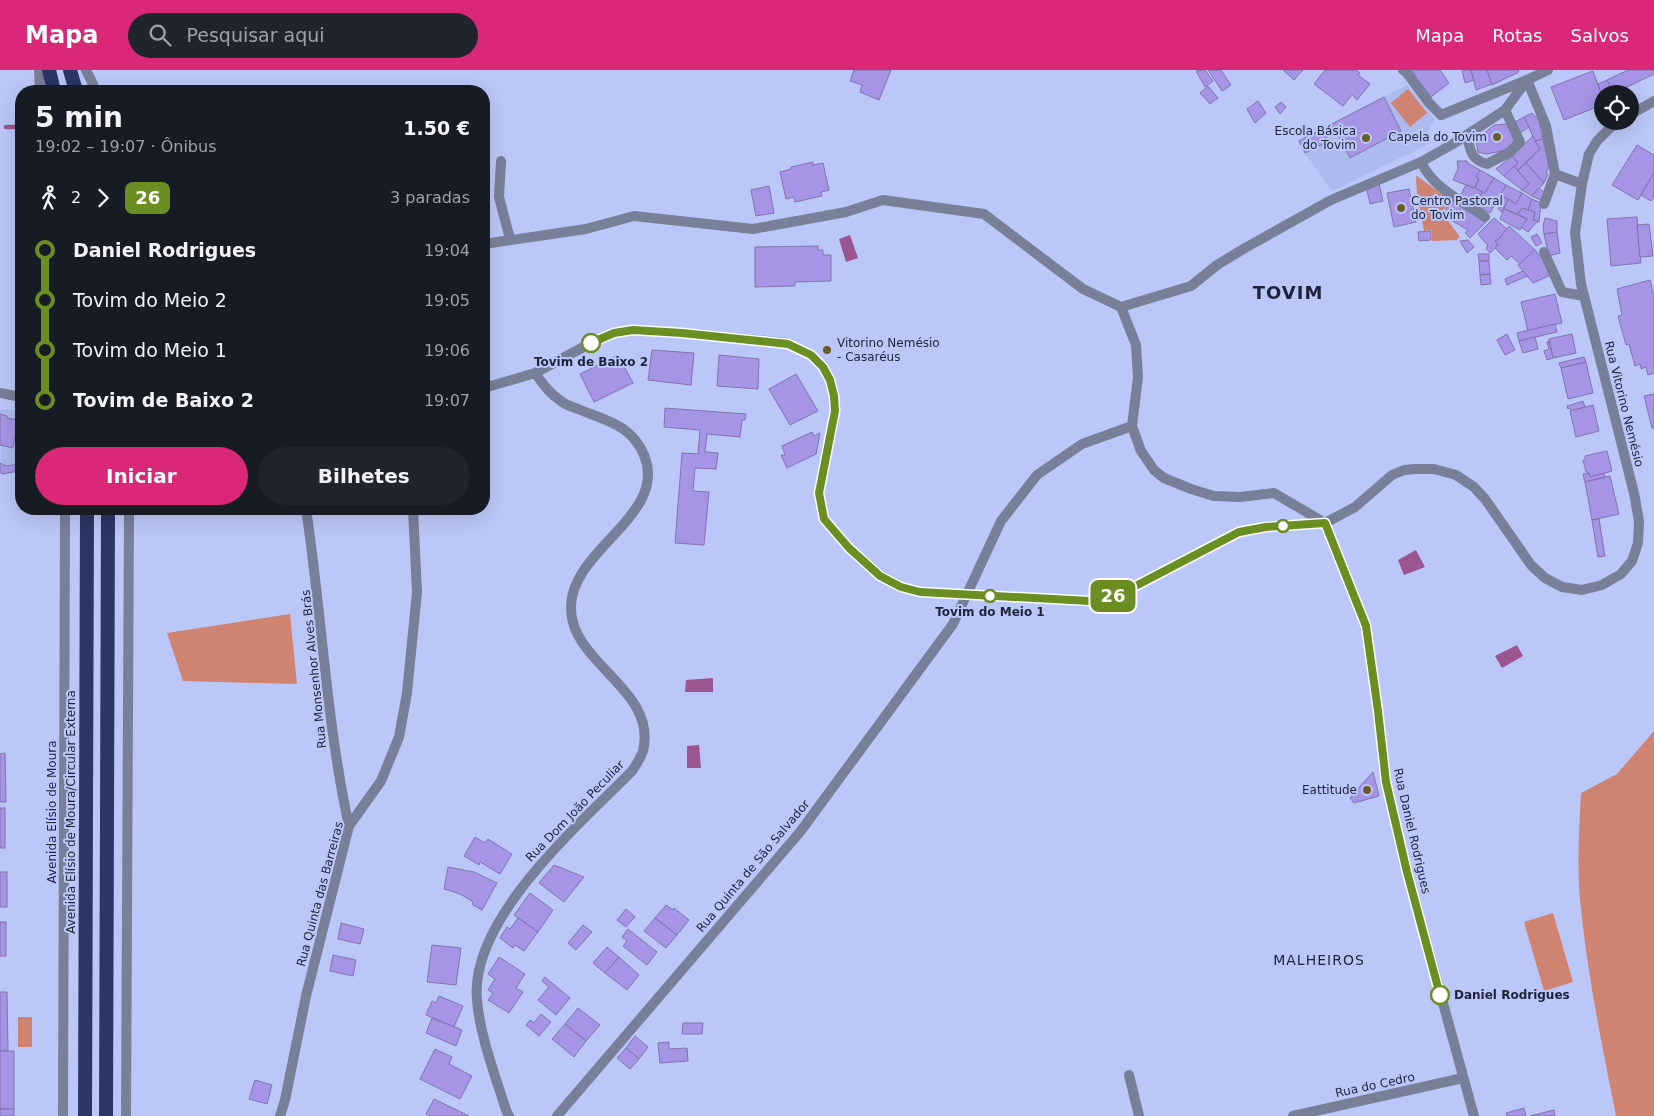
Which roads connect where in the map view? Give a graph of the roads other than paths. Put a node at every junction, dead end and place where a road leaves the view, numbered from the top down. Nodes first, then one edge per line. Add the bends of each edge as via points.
1 (39, 70) edge
2 (49, 70) edge
3 (70, 70) edge
4 (86, 70) edge
5 (1403, 70) edge
6 (1548, 70) edge
7 (1527, 80) junction
8 (40, 85) edge
9 (53, 85) edge
10 (74, 85) edge
11 (94, 85) edge
12 (1654, 101) edge
13 (1505, 110) junction
14 (1639, 110) edge
15 (1608, 130) edge
16 (1467, 135) junction
17 (501, 161) dead end
18 (1421, 162) junction
19 (1555, 174) junction
20 (1582, 184) junction
21 (1544, 204) dead end
22 (1485, 216) dead end
23 (510, 239) junction
24 (490, 243) edge
25 (1544, 252) dead end
26 (1584, 296) junction
27 (1121, 307) junction
28 (535, 373) junction
29 (490, 386) edge
30 (0, 393) edge
31 (15, 396) edge
32 (1132, 426) junction
33 (65, 515) edge
34 (87, 515) edge
35 (108, 515) edge
36 (129, 515) edge
37 (307, 515) edge
38 (413, 515) edge
39 (1325, 523) junction
40 (966, 594) junction
41 (349, 826) junction
42 (1129, 1075) dead end
43 (1463, 1078) junction
44 (64, 1116) edge
45 (84, 1116) edge
46 (106, 1116) edge
47 (126, 1116) edge
48 (280, 1116) edge
49 (509, 1116) edge
50 (557, 1116) edge
51 (1139, 1116) edge
52 (1293, 1116) edge
53 (1474, 1116) edge

1 - 8 street
2 - 9 highway
3 - 10 highway
4 - 11 street
5 - 7 street via 1441,115
6 - 7 street
7 - 13 street
7 - 19 street via 1546,126
12 - 14 street
13 - 16 street
13 - 16 street via 1520,142 1510,152 1487,164 1479,162 1469,148
15 - 20 street, Rua Vitorino Nemésio via 1589,154
16 - 18 street
17 - 23 street via 499,197
18 - 22 street via 1435,184
18 - 27 street via 1331,200 1217,265 1191,286
19 - 20 street
19 - 21 street
20 - 26 street, Rua Vitorino Nemésio via 1575,233
23 - 24 street
23 - 27 street via 586,229 634,216 753,229 846,212 883,200 984,214 1083,289
25 - 26 street via 1562,292
26 - 39 street, Rua Vitorino Nemésio via 1639,521 1638,543 1632,561 1620,574 1602,585 1582,590 1562,587 1545,578 1531,565 1486,499 1474,487 1456,475 1434,469 1404,470 1392,475 1355,508
27 - 32 street via 1136,345 1138,377
28 - 29 street
28 - 40 street via 591,343 614,333 633,330 788,344 811,355 823,367 834,396 835,411 819,493 824,519 880,576 920,592
28 - 49 street, Rua Dom João Peculiar via 548,391 562,402 624,428 635,439 644,456 648,471 640,504 586,566 571,595 570,611 582,643 634,702 644,733 643,752 632,771 536,868 492,931 483,955 476,1000
30 - 31 street
32 - 39 street via 1141,451 1164,478 1214,496 1240,498 1274,493
32 - 40 street, Rua Quinta de São Salvador via 1082,444 1037,475 1001,520
33 - 44 street, Avenida Elísio de Moura
34 - 45 highway, Avenida Elísio de Moura/Circular Externa
35 - 46 highway
36 - 47 street
37 - 41 street, Rua Monsenhor Alves Brás via 340,782
38 - 41 street, Rua Quinta das Barreiras via 416,592 399,737 381,781
39 - 40 street via 1239,532 1109,598 1090,601
39 - 43 street, Rua Daniel Rodrigues via 1366,626 1386,782
40 - 50 street, Rua Quinta de São Salvador via 953,624 800,832
41 - 48 street, Rua Quinta das Barreiras
42 - 51 street
43 - 52 street, Rua do Cedro
43 - 53 street, Rua Daniel Rodrigues

